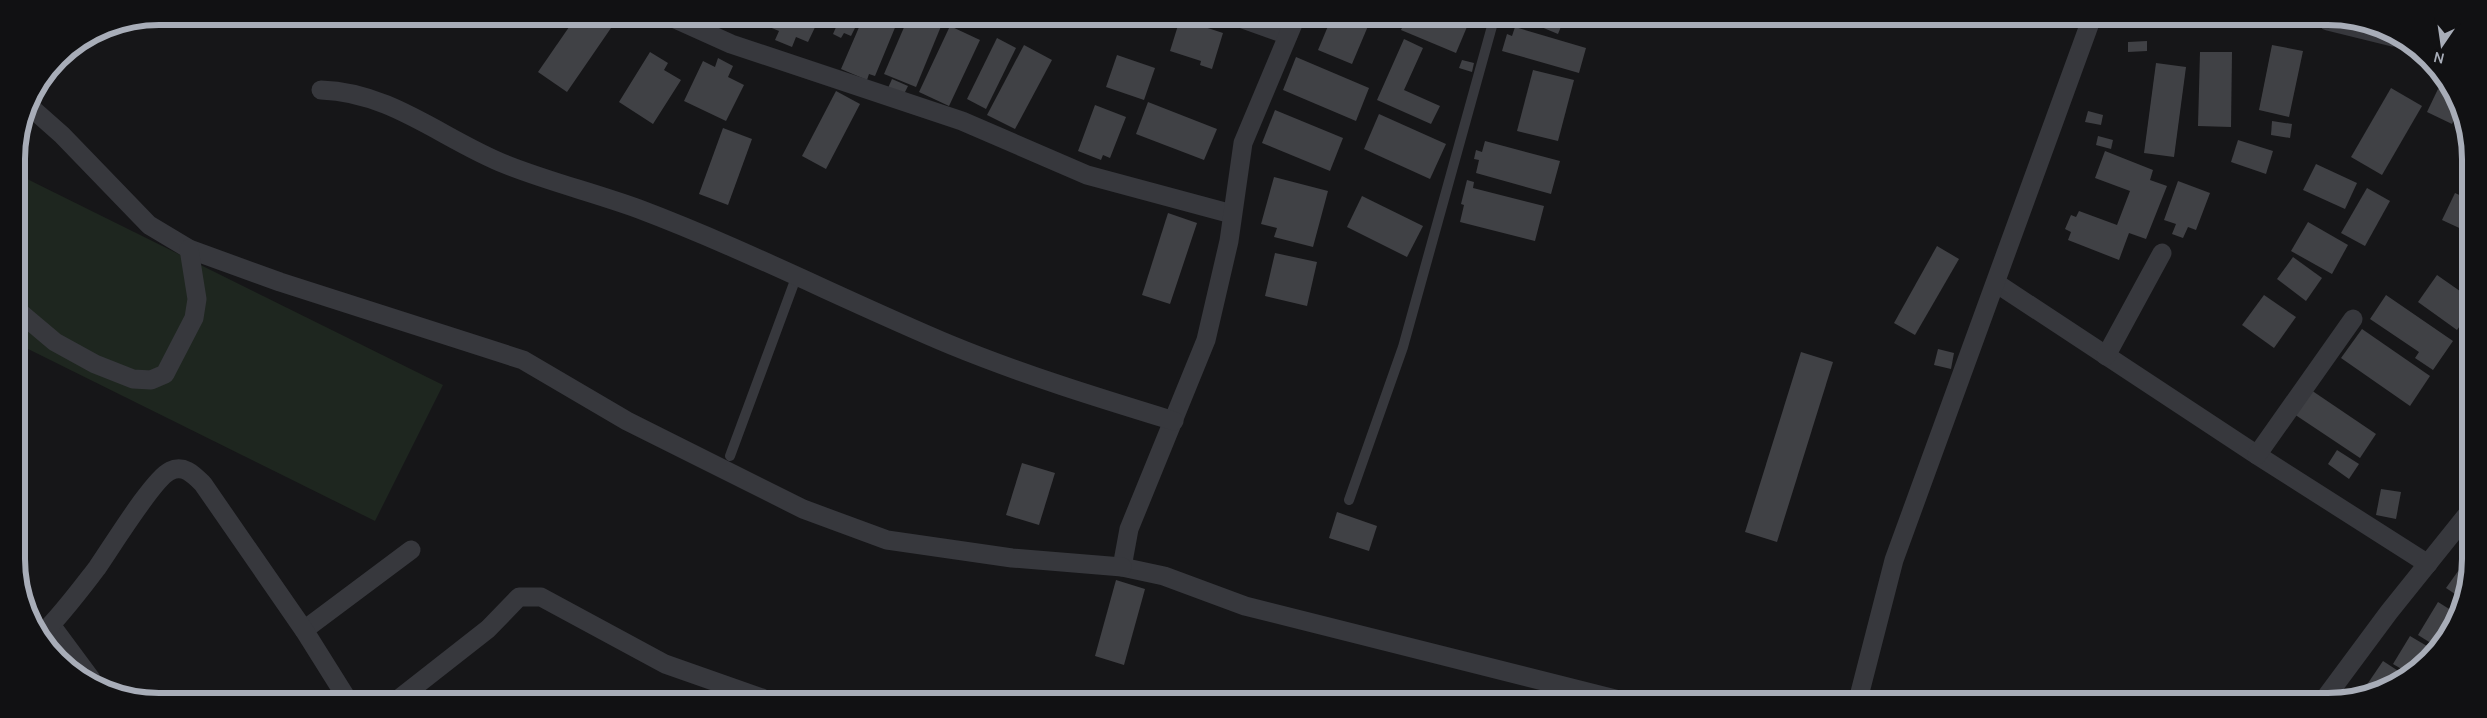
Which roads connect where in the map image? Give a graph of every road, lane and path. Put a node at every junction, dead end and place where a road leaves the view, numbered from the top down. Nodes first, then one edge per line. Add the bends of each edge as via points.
1 (689, 25) edge
2 (1492, 25) edge
3 (2089, 25) edge
4 (1292, 27) edge
5 (322, 90) dead end
6 (34, 110) edge
7 (1232, 214) junction
8 (189, 249) junction
9 (2162, 252) dead end
10 (797, 275) junction
11 (1996, 283) junction
12 (25, 317) edge
13 (2353, 319) dead end
14 (2106, 356) junction
15 (1174, 421) junction
16 (2257, 455) junction
17 (730, 456) dead end
18 (1350, 500) dead end
19 (2462, 521) edge
20 (411, 550) dead end
21 (2428, 564) junction
22 (1122, 567) junction
23 (47, 629) edge
24 (304, 630) junction
25 (81, 668) edge
26 (343, 693) edge
27 (406, 693) edge
28 (748, 693) edge
29 (1591, 693) edge
30 (1860, 693) edge
31 (2329, 693) edge

1 - 7 street via 731,44 962,121 1087,175
2 - 18 lane via 1403,347
3 - 11 street
4 - 7 street via 1243,143
5 - 10 street via 341,90 399,108 506,165 639,209
6 - 8 street via 149,225
7 - 15 street via 1206,340
8 - 12 street via 197,298 194,318 165,374 152,380 134,379 95,364 55,342
8 - 22 street via 280,282 523,360 627,421 803,509 887,540 1012,558
9 - 14 street
10 - 15 street via 960,348 1041,379
10 - 17 lane
11 - 14 street
11 - 30 street via 1894,560
13 - 16 street
14 - 16 street
15 - 22 street via 1129,529
16 - 21 street
19 - 21 street
20 - 24 street
21 - 31 street
22 - 29 street via 1164,576 1245,606
23 - 24 street via 96,568 157,482 180,468 203,484
23 - 25 street
24 - 26 street
27 - 28 street via 488,629 519,597 528,596 541,597 665,664

